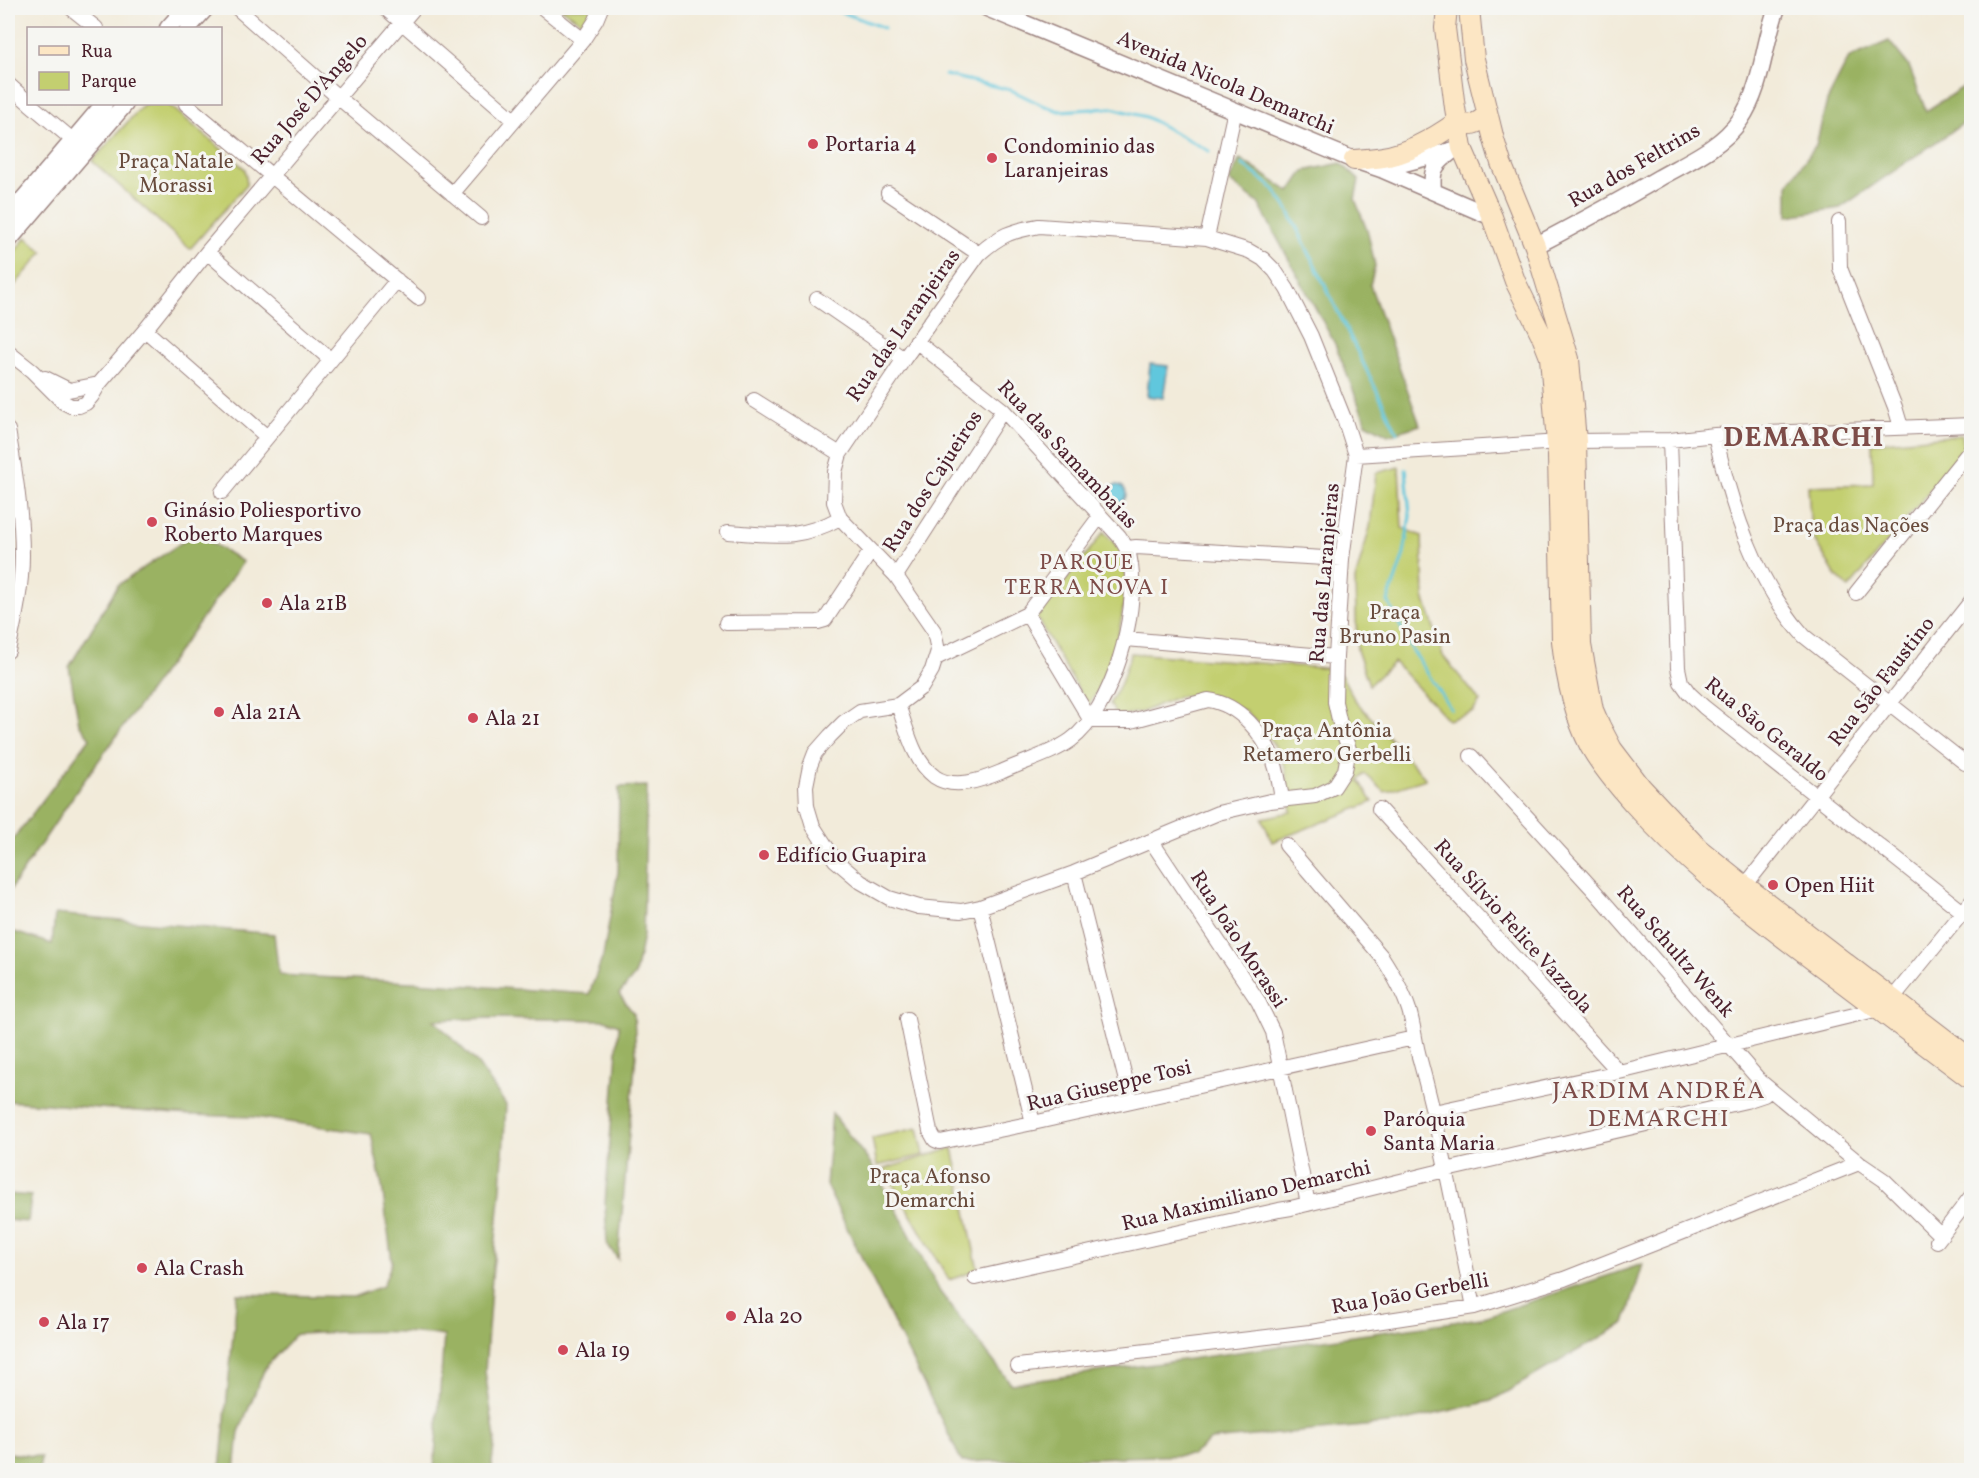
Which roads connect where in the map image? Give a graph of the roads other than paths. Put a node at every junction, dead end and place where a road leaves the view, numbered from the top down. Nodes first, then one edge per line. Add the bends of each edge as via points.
1 (71, 8) edge
2 (186, 8) edge
3 (206, 8) edge
4 (237, 8) edge
5 (385, 8) edge
6 (414, 8) edge
7 (543, 8) edge
8 (601, 8) edge
9 (987, 8) edge
10 (1447, 8) edge
11 (1469, 8) edge
12 (1778, 8) edge
13 (402, 23) junction
14 (95, 27) edge
15 (169, 27) edge
16 (189, 27) edge
17 (583, 40) junction
18 (8, 84) edge
19 (339, 98) junction
20 (27, 101) edge
21 (31, 105) edge
22 (103, 105) edge
23 (123, 105) edge
24 (187, 105) edge
25 (1235, 110) junction
26 (1487, 115) junction
27 (514, 120) junction
28 (1457, 122) junction
29 (79, 145) junction
30 (1457, 149) junction
31 (1354, 160) junction
32 (1501, 163) junction
33 (1382, 169) junction
34 (271, 176) junction
35 (1433, 191) junction
36 (888, 193) dead end
37 (452, 194) junction
38 (1492, 217) junction
39 (481, 218) dead end
40 (10, 219) edge
41 (1839, 222) dead end
42 (1207, 238) junction
43 (8, 241) edge
44 (1535, 246) junction
45 (207, 252) junction
46 (979, 254) junction
47 (397, 280) junction
48 (418, 298) dead end
49 (817, 299) dead end
50 (145, 330) junction
51 (917, 342) junction
52 (8, 352) edge
53 (904, 358) junction
54 (331, 360) junction
55 (754, 400) dead end
56 (1003, 410) junction
57 (1971, 425) edge
58 (1901, 427) junction
59 (8, 430) edge
60 (1715, 435) junction
61 (267, 437) junction
62 (1670, 440) junction
63 (1567, 442) junction
64 (1971, 448) edge
65 (840, 454) junction
66 (1356, 455) junction
67 (222, 492) dead end
68 (1100, 516) junction
69 (840, 518) junction
70 (728, 532) dead end
71 (1128, 548) junction
72 (871, 551) junction
73 (1342, 560) junction
74 (896, 576) junction
75 (1856, 593) dead end
76 (1971, 600) edge
77 (1028, 614) junction
78 (726, 623) dead end
79 (1126, 639) junction
80 (8, 651) edge
81 (1336, 657) junction
82 (936, 658) junction
83 (898, 705) junction
84 (1889, 705) junction
85 (1091, 721) junction
86 (1471, 756) dead end
87 (1965, 763) dead end
88 (1817, 797) junction
89 (1282, 799) junction
90 (1379, 809) dead end
91 (1152, 842) junction
92 (1286, 845) dead end
93 (1074, 873) junction
94 (1739, 893) junction
95 (980, 907) junction
96 (1967, 907) edge
97 (1886, 1004) junction
98 (907, 1019) dead end
99 (1414, 1038) junction
100 (1731, 1045) junction
101 (1971, 1060) edge
102 (1280, 1069) junction
103 (1619, 1072) junction
104 (1971, 1080) edge
105 (1770, 1090) junction
106 (1131, 1101) junction
107 (1434, 1112) junction
108 (1033, 1124) junction
109 (1858, 1163) junction
110 (1446, 1170) junction
111 (1971, 1195) edge
112 (1308, 1204) junction
113 (975, 1278) dead end
114 (1474, 1307) junction
115 (1018, 1366) dead end

1 - 14 street
2 - 15 street
3 - 16 street
4 - 19 street
5 - 13 street
6 - 13 street, Rua José D'Angelo
7 - 17 street
8 - 17 street
9 - 25 street, Avenida Nicola Demarchi
10 - 28 main road via 1445,28
11 - 26 main road via 1474,59
12 - 44 street, Rua dos Feltrins via 1748,105 1728,135 1700,155
13 - 19 street, Rua José D'Angelo
13 - 27 street
17 - 27 street
18 - 20 street
19 - 34 street, Rua José D'Angelo
19 - 37 street
21 - 29 street
22 - 29 street
23 - 29 street
24 - 34 street
25 - 31 street, Avenida Nicola Demarchi
25 - 42 street
26 - 28 main road via 1472,125
26 - 32 main road
27 - 37 street
28 - 30 main road
28 - 31 main road via 1400,153
29 - 40 street
30 - 32 main road via 1482,150
30 - 33 street
30 - 35 street via 1435,167
30 - 38 main road
31 - 33 street, Avenida Nicola Demarchi
32 - 44 main road
33 - 35 street, Avenida Nicola Demarchi
34 - 45 street, Rua José D'Angelo
34 - 47 street
35 - 38 street, Avenida Nicola Demarchi
36 - 46 street
37 - 39 street
38 - 44 main road via 1517,245
38 - 63 main road via 1515,281 1550,357
40 - 43 street
41 - 58 street via 1840,268
42 - 46 street, Rua das Laranjeiras via 1039,226 1005,234
42 - 66 street, Rua das Laranjeiras via 1249,251 1263,259 1281,280 1311,336
44 - 63 main road via 1569,359
45 - 50 street, Rua José D'Angelo
45 - 54 street
46 - 51 street, Rua das Laranjeiras
47 - 48 street
47 - 54 street
49 - 53 street
50 - 52 street, Rua José D'Angelo via 99,384 69,390 32,371
50 - 61 street
51 - 53 street, Rua das Laranjeiras
51 - 56 street, Rua das Samambaias
53 - 65 street, Rua das Laranjeiras
54 - 61 street
55 - 65 street
56 - 68 street, Rua das Samambaias
56 - 74 street, Rua dos Cajueiros
57 - 58 street
58 - 60 street
59 - 80 street via 22,557
60 - 62 street
60 - 84 street via 1733,504 1775,597 1804,636
61 - 67 street
62 - 63 street
62 - 88 street, Rua São Geraldo via 1675,621 1681,682 1704,707
63 - 66 street
63 - 94 main road via 1562,641 1571,698 1582,729 1600,762 1678,851
64 - 75 street
65 - 69 street, Rua das Laranjeiras via 834,502
66 - 73 street, Rua das Laranjeiras
68 - 71 street, Rua das Samambaias
68 - 77 street
69 - 70 street via 798,535
69 - 72 street
71 - 73 street
71 - 79 street, Rua das Samambaias via 1132,566
72 - 74 street
72 - 78 street via 825,620
73 - 81 street, Rua das Laranjeiras
74 - 82 street via 934,631
76 - 84 street, Rua São Faustino
77 - 82 street
77 - 85 street
79 - 81 street
79 - 85 street, Rua das Samambaias
81 - 89 street, Rua das Laranjeiras via 1335,702 1348,749 1345,770 1334,787 1315,796
82 - 83 street, Rua das Laranjeiras via 922,687
83 - 85 street, Rua das Samambaias via 921,762 936,777 958,783 989,776 1058,747
83 - 95 street, Rua das Laranjeiras via 860,711 815,753 806,786 813,826 835,860 861,882 889,898 920,907 961,911
84 - 87 street
84 - 88 street, Rua São Faustino
85 - 89 street via 1131,721 1208,700 1219,701 1253,726 1265,742 1275,763
86 - 100 street, Rua Schultz Wenk
88 - 94 street, Rua São Faustino
88 - 96 street, Rua São Geraldo
89 - 91 street, Rua das Laranjeiras via 1218,813
90 - 103 street, Rua Sílvio Felice Vazzola
91 - 93 street, Rua das Laranjeiras
91 - 102 street, Rua João Morassi via 1258,1001 1272,1032
92 - 99 street via 1395,976 1409,1011
93 - 95 street, Rua das Laranjeiras
93 - 106 street
94 - 97 main road
95 - 108 street
96 - 97 street
97 - 100 street
97 - 101 main road
97 - 104 main road
98 - 108 street, Rua Giuseppe Tosi via 935,1140 944,1142
99 - 102 street, Rua Giuseppe Tosi
99 - 107 street
100 - 103 street
100 - 105 street, Rua Schultz Wenk
102 - 106 street, Rua Giuseppe Tosi
102 - 112 street, Rua João Morassi
103 - 107 street
105 - 109 street, Rua Schultz Wenk
105 - 110 street, Rua Maximiliano Demarchi via 1746,1101
106 - 108 street, Rua Giuseppe Tosi
107 - 110 street
109 - 111 street, Rua Schultz Wenk via 1898,1193 1939,1239
109 - 114 street, Rua João Gerbelli via 1564,1279
110 - 112 street, Rua Maximiliano Demarchi
110 - 114 street
112 - 113 street, Rua Maximiliano Demarchi
114 - 115 street, Rua João Gerbelli via 1310,1332

